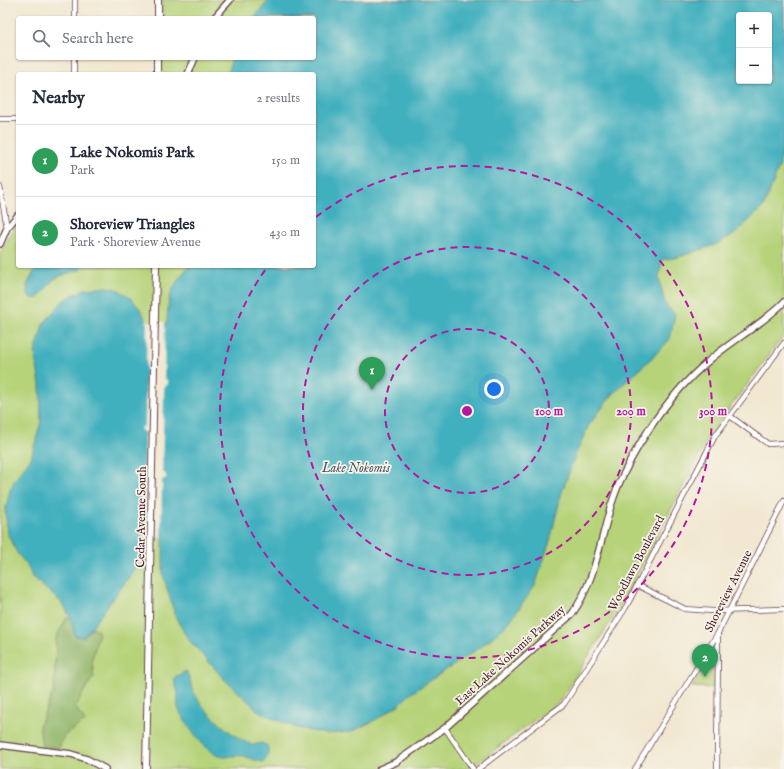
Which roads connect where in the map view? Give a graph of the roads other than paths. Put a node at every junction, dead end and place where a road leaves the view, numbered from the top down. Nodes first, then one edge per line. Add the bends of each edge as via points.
1 (75, 0) edge
2 (158, 0) edge
3 (230, 0) edge
4 (75, 16) edge
5 (158, 16) edge
6 (216, 16) edge
7 (74, 60) edge
8 (158, 60) edge
9 (194, 60) edge
10 (74, 72) edge
11 (157, 72) edge
12 (189, 72) edge
13 (0, 119) edge
14 (16, 119) edge
15 (0, 187) edge
16 (16, 217) edge
17 (7, 228) junction
18 (0, 244) edge
19 (156, 268) edge
20 (784, 302) edge
21 (784, 343) edge
22 (730, 416) junction
23 (784, 443) edge
24 (784, 501) edge
25 (637, 585) junction
26 (784, 609) edge
27 (730, 610) junction
28 (718, 633) junction
29 (445, 728) junction
30 (0, 745) edge
31 (105, 769) edge
32 (146, 769) edge
33 (380, 769) edge
34 (473, 769) edge
35 (478, 769) edge
36 (635, 769) edge
37 (717, 769) edge

1 - 4 street
2 - 5 main road
3 - 6 street
7 - 10 street
8 - 11 main road
9 - 12 street
13 - 14 street
15 - 17 street
16 - 17 street
17 - 18 street
19 - 32 main road, Cedar Avenue South
20 - 29 street, East Lake Nokomis Parkway via 706,363 669,402 648,431 622,476 589,582 572,614
21 - 22 street, Woodlawn Boulevard
22 - 23 street via 768,444
22 - 25 street, Woodlawn Boulevard via 702,457
24 - 27 street, Shoreview Avenue
25 - 27 street via 685,609
25 - 35 street, Woodlawn Boulevard via 626,607 564,704
26 - 27 street
27 - 28 street, Shoreview Avenue
28 - 36 street, Shoreview Avenue
28 - 37 street
29 - 33 street, East Lake Nokomis Parkway via 396,762
29 - 34 street
30 - 31 street via 71,754

